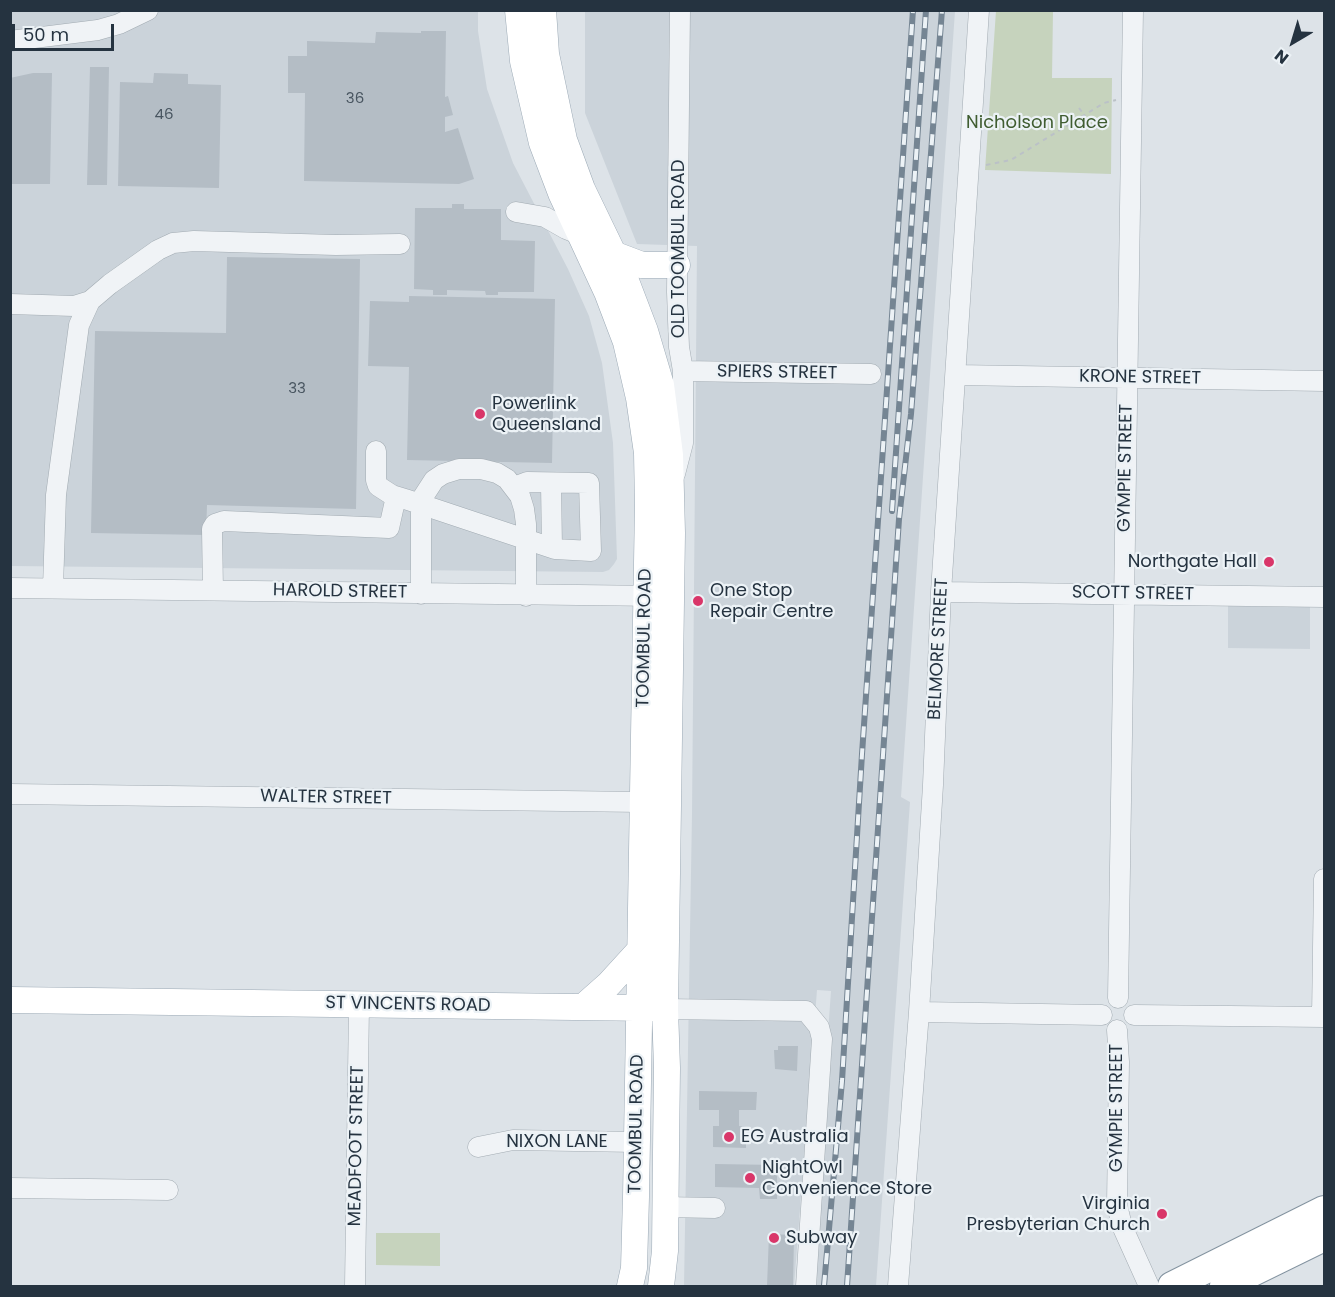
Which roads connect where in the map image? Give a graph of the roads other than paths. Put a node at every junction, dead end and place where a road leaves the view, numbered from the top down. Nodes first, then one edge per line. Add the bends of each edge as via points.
1 (148, 10) edge
2 (518, 10) edge
3 (543, 10) edge
4 (680, 10) edge
5 (979, 10) edge
6 (1133, 10) edge
7 (10, 41) edge
8 (561, 193) junction
9 (516, 212) dead end
10 (545, 217) junction
11 (581, 235) junction
12 (400, 244) dead end
13 (613, 254) junction
14 (677, 265) junction
15 (10, 295) edge
16 (90, 301) junction
17 (10, 304) edge
18 (683, 371) junction
19 (871, 374) dead end
20 (956, 375) junction
21 (1127, 377) junction
22 (1324, 381) edge
23 (376, 451) dead end
24 (551, 483) junction
25 (672, 485) junction
26 (514, 488) junction
27 (413, 502) junction
28 (526, 540) junction
29 (552, 548) junction
30 (10, 588) edge
31 (52, 588) junction
32 (213, 590) junction
33 (941, 592) junction
34 (421, 594) junction
35 (1125, 594) junction
36 (526, 596) junction
37 (658, 596) junction
38 (1324, 597) edge
39 (10, 794) edge
40 (642, 802) junction
41 (1324, 879) edge
42 (640, 950) junction
43 (1118, 998) junction
44 (10, 1000) edge
45 (359, 1005) junction
46 (583, 1007) junction
47 (639, 1008) junction
48 (665, 1009) junction
49 (919, 1012) junction
50 (1102, 1015) junction
51 (1134, 1015) junction
52 (1323, 1017) edge
53 (1117, 1030) junction
54 (637, 1142) junction
55 (478, 1147) dead end
56 (10, 1188) edge
57 (168, 1190) dead end
58 (665, 1207) junction
59 (1324, 1210) edge
60 (706, 1219) dead end
61 (1324, 1237) edge
62 (355, 1287) edge
63 (630, 1287) edge
64 (661, 1287) edge
65 (806, 1287) edge
66 (898, 1287) edge
67 (1149, 1287) edge
68 (1172, 1287) edge
69 (1224, 1287) edge

1 - 7 street via 98,30
2 - 8 main road, TOOMBUL ROAD via 533,108
3 - 13 main road, TOOMBUL ROAD via 550,83 564,140
4 - 14 street, OLD TOOMBUL ROAD
5 - 20 street, BELMORE STREET
6 - 21 street, GYMPIE STREET
8 - 10 street
8 - 11 main road, TOOMBUL ROAD
9 - 10 street
10 - 11 street
11 - 37 main road, TOOMBUL ROAD via 618,318 639,398
12 - 16 street via 173,243
13 - 14 main road via 642,265
13 - 25 main road, TOOMBUL ROAD via 654,357 661,385
14 - 18 street, OLD TOOMBUL ROAD
15 - 16 street
16 - 17 street via 74,306
16 - 31 street via 79,325 56,495
18 - 19 street, SPIERS STREET
18 - 25 street, OLD TOOMBUL ROAD via 683,443
20 - 21 street, KRONE STREET
20 - 33 street, BELMORE STREET
21 - 22 street, KRONE STREET
21 - 35 street, GYMPIE STREET
23 - 27 street via 378,486
24 - 26 street via 526,483
24 - 29 street
24 - 29 street via 589,483 591,550
25 - 37 main road, TOOMBUL ROAD
26 - 27 street via 489,469 459,469 434,480 423,497
26 - 28 street via 524,509
27 - 28 street
27 - 32 street via 395,501 389,528 224,521 215,524
27 - 34 street
28 - 29 street
28 - 36 street
30 - 31 street, HAROLD STREET
31 - 32 street, HAROLD STREET
32 - 34 street, HAROLD STREET
33 - 35 street, SCOTT STREET
33 - 49 street, BELMORE STREET
34 - 36 street, HAROLD STREET
35 - 38 street, SCOTT STREET
35 - 43 street, GYMPIE STREET
36 - 37 street, HAROLD STREET
37 - 40 main road, TOOMBUL ROAD
37 - 48 main road, TOOMBUL ROAD
39 - 40 street, WALTER STREET
40 - 42 main road, TOOMBUL ROAD
41 - 52 street
42 - 46 main road
42 - 47 main road, TOOMBUL ROAD
43 - 50 street via 1104,1005
43 - 51 street via 1128,1001
44 - 45 main road, ST VINCENTS ROAD
45 - 46 main road, ST VINCENTS ROAD
45 - 62 street, MEADFOOT STREET
46 - 47 main road, ST VINCENTS ROAD
47 - 48 main road, ST VINCENTS ROAD
47 - 54 main road, TOOMBUL ROAD
48 - 58 main road, TOOMBUL ROAD
48 - 65 street, ST VINCENTS ROAD via 806,1011 819,1027 822,1039
49 - 50 street
49 - 66 street, BELMORE STREET
50 - 53 street via 1105,1024
51 - 52 street
51 - 53 street via 1130,1024
53 - 67 street, GYMPIE STREET via 1117,1205
54 - 55 street, NIXON LANE via 513,1140
54 - 63 main road, TOOMBUL ROAD via 634,1268
56 - 57 street
58 - 60 street via 714,1208
58 - 64 main road, TOOMBUL ROAD
59 - 68 highway
61 - 69 highway

